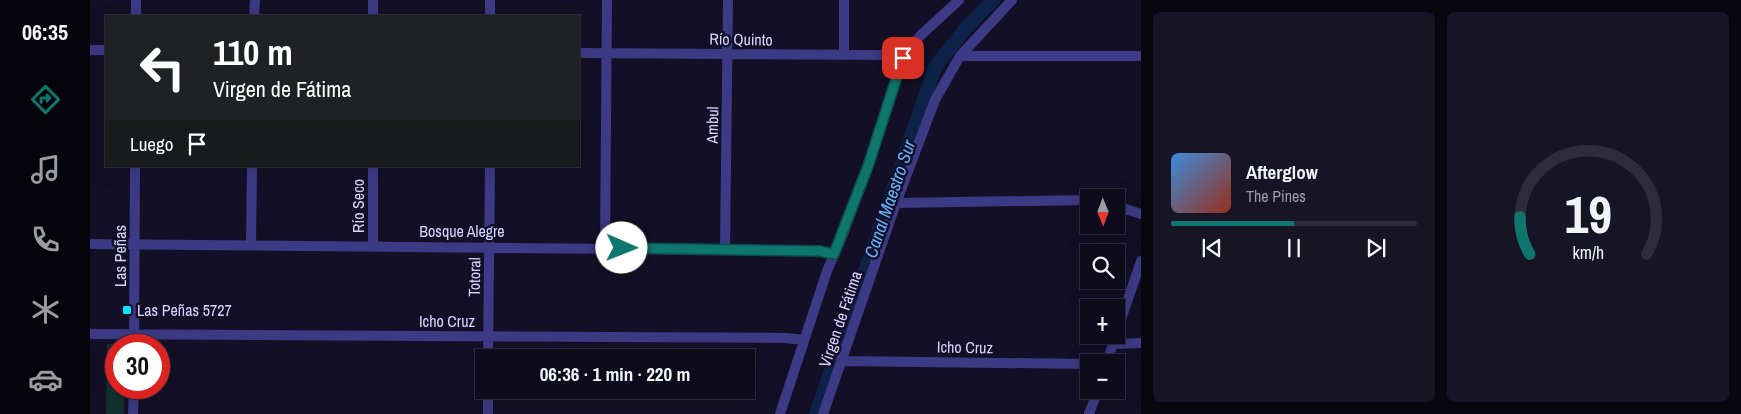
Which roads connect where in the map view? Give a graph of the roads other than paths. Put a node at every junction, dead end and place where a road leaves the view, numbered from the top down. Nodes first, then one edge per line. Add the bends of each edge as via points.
1 (136, 0) edge
2 (254, 0) edge
3 (373, 0) edge
4 (490, 0) edge
5 (607, 0) edge
6 (728, 0) edge
7 (844, 0) edge
8 (959, 0) edge
9 (1012, 0) edge
10 (136, 15) edge
11 (254, 15) edge
12 (373, 15) edge
13 (490, 15) edge
14 (90, 50) edge
15 (105, 50) edge
16 (580, 53) edge
17 (607, 53) junction
18 (728, 54) junction
19 (844, 55) junction
20 (960, 56) junction
21 (1141, 56) edge
22 (903, 58) junction
23 (135, 167) edge
24 (252, 167) edge
25 (373, 167) edge
26 (490, 167) edge
27 (1080, 200) edge
28 (896, 203) junction
29 (1125, 209) edge
30 (1141, 214) edge
31 (90, 244) edge
32 (135, 244) junction
33 (251, 245) junction
34 (373, 246) junction
35 (490, 246) junction
36 (605, 248) junction
37 (725, 250) junction
38 (834, 254) junction
39 (1141, 261) edge
40 (1125, 308) edge
41 (90, 334) edge
42 (134, 334) edge
43 (105, 336) edge
44 (488, 336) junction
45 (170, 340) edge
46 (804, 340) junction
47 (1125, 340) edge
48 (1141, 343) edge
49 (488, 349) edge
50 (841, 361) junction
51 (1080, 364) edge
52 (134, 399) edge
53 (488, 399) edge
54 (1095, 399) edge
55 (133, 414) edge
56 (488, 414) edge
57 (780, 414) edge
58 (823, 414) edge
59 (1089, 414) edge

1 - 10 street
2 - 11 street
3 - 12 street
4 - 13 street
5 - 17 street
6 - 18 street, Ambul
7 - 19 street
8 - 22 street, Virgen de Fátima via 912,44
9 - 20 street, Virgen de Fátima
14 - 15 street
16 - 17 street, Río Quinto
17 - 18 street, Río Quinto
17 - 36 street
18 - 19 street, Río Quinto
18 - 37 street, Ambul
19 - 22 street, Río Quinto
20 - 21 street
20 - 28 street, Virgen de Fátima via 935,100
22 - 38 street, Virgen de Fátima via 868,166
23 - 32 street, Las Peñas
24 - 33 street
25 - 34 street, Río Seco
26 - 35 street, Totoral
27 - 28 street
28 - 50 street, Virgen de Fátima
29 - 30 street
31 - 32 street, Bosque Alegre
32 - 33 street, Bosque Alegre
32 - 42 street, Las Peñas
33 - 34 street, Bosque Alegre
34 - 35 street, Bosque Alegre
35 - 36 street, Bosque Alegre
35 - 44 street, Totoral
36 - 37 street, Bosque Alegre
37 - 38 street, Bosque Alegre
38 - 46 street, Virgen de Fátima
39 - 40 street
41 - 43 street, Icho Cruz
44 - 45 street, Icho Cruz
44 - 46 street, Icho Cruz
44 - 49 street, Totoral
46 - 57 street, Virgen de Fátima
47 - 48 street
50 - 51 street, Icho Cruz
50 - 58 street, Virgen de Fátima
52 - 55 street
53 - 56 street
54 - 59 street

